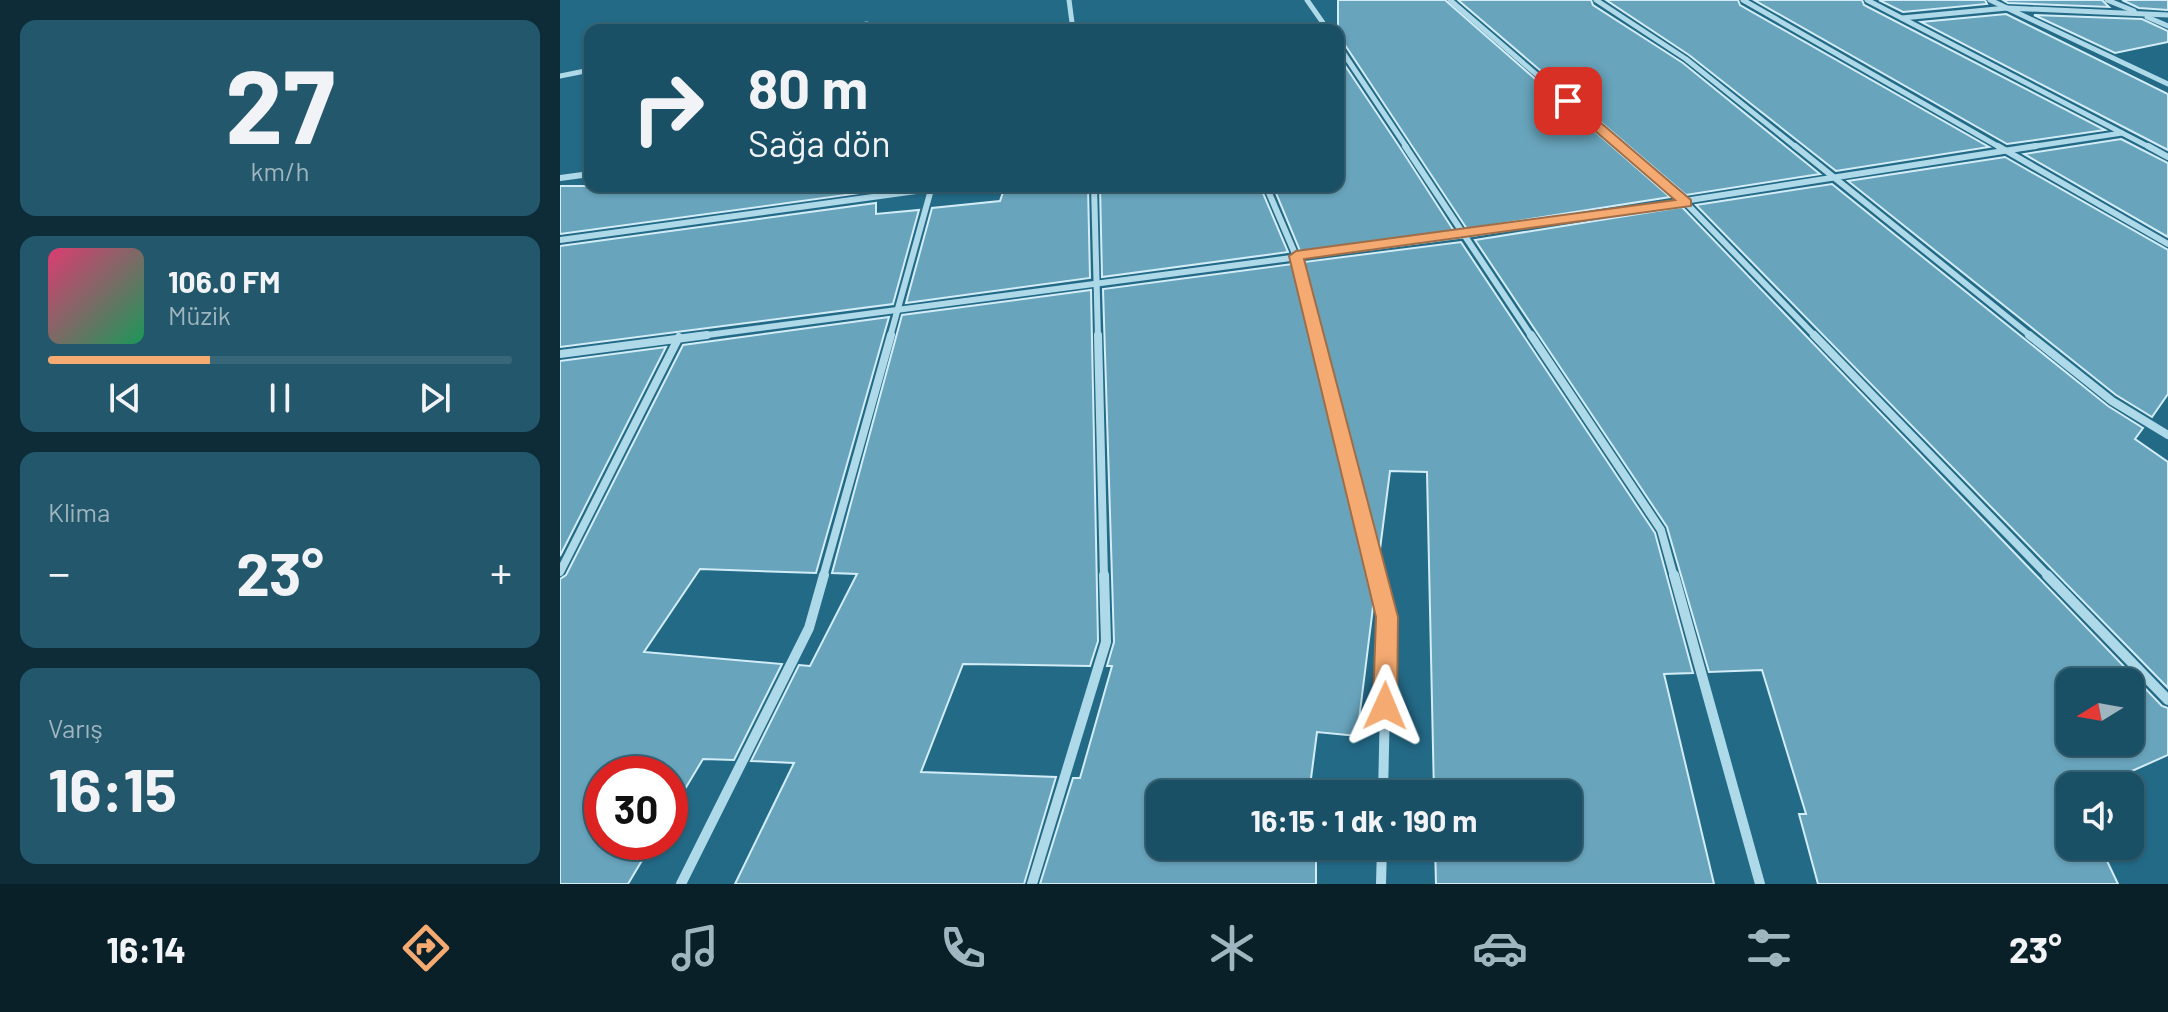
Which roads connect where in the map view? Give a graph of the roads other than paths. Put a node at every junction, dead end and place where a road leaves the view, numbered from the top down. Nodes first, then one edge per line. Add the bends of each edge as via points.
1 (1069, 0) edge
2 (1307, 0) edge
3 (1450, 0) edge
4 (1596, 0) edge
5 (1743, 0) edge
6 (1867, 0) edge
7 (1990, 0) edge
8 (2107, 0) edge
9 (2007, 8) junction
10 (2140, 14) junction
11 (2168, 15) edge
12 (1901, 18) junction
13 (1072, 24) edge
14 (1324, 24) edge
15 (2168, 26) edge
16 (1344, 54) edge
17 (584, 71) edge
18 (560, 76) edge
19 (2168, 84) edge
20 (2122, 133) junction
21 (2007, 152) junction
22 (2168, 157) edge
23 (584, 175) edge
24 (560, 178) edge
25 (1835, 178) junction
26 (897, 192) edge
27 (931, 192) edge
28 (1094, 192) edge
29 (1269, 192) edge
30 (1686, 203) junction
31 (1466, 235) junction
32 (560, 240) edge
33 (2168, 244) edge
34 (1296, 256) junction
35 (1098, 283) junction
36 (899, 310) junction
37 (679, 337) junction
38 (560, 354) edge
39 (2168, 435) edge
40 (560, 572) edge
41 (2168, 700) edge
42 (1383, 780) edge
43 (1382, 860) edge
44 (681, 884) edge
45 (1032, 884) edge
46 (1381, 884) edge
47 (1760, 884) edge

1 - 13 street
2 - 14 street
3 - 30 street
4 - 25 street via 1686,59
5 - 21 street
6 - 12 street
7 - 9 street
8 - 10 street
9 - 10 street
9 - 12 street
9 - 19 street
10 - 11 street
10 - 15 street
12 - 20 street
16 - 31 street
17 - 18 street
20 - 21 street
20 - 22 street
21 - 25 street
21 - 33 street
23 - 24 street
25 - 30 street
25 - 39 street via 2112,401
26 - 32 street
27 - 36 street
28 - 35 street
29 - 34 street
30 - 31 street
30 - 41 street
31 - 34 street
31 - 47 street via 1661,530
34 - 35 street
34 - 42 street via 1387,617
35 - 36 street
35 - 45 street via 1106,642
36 - 37 street
36 - 44 street via 809,628
37 - 38 street
37 - 40 street
43 - 46 street

